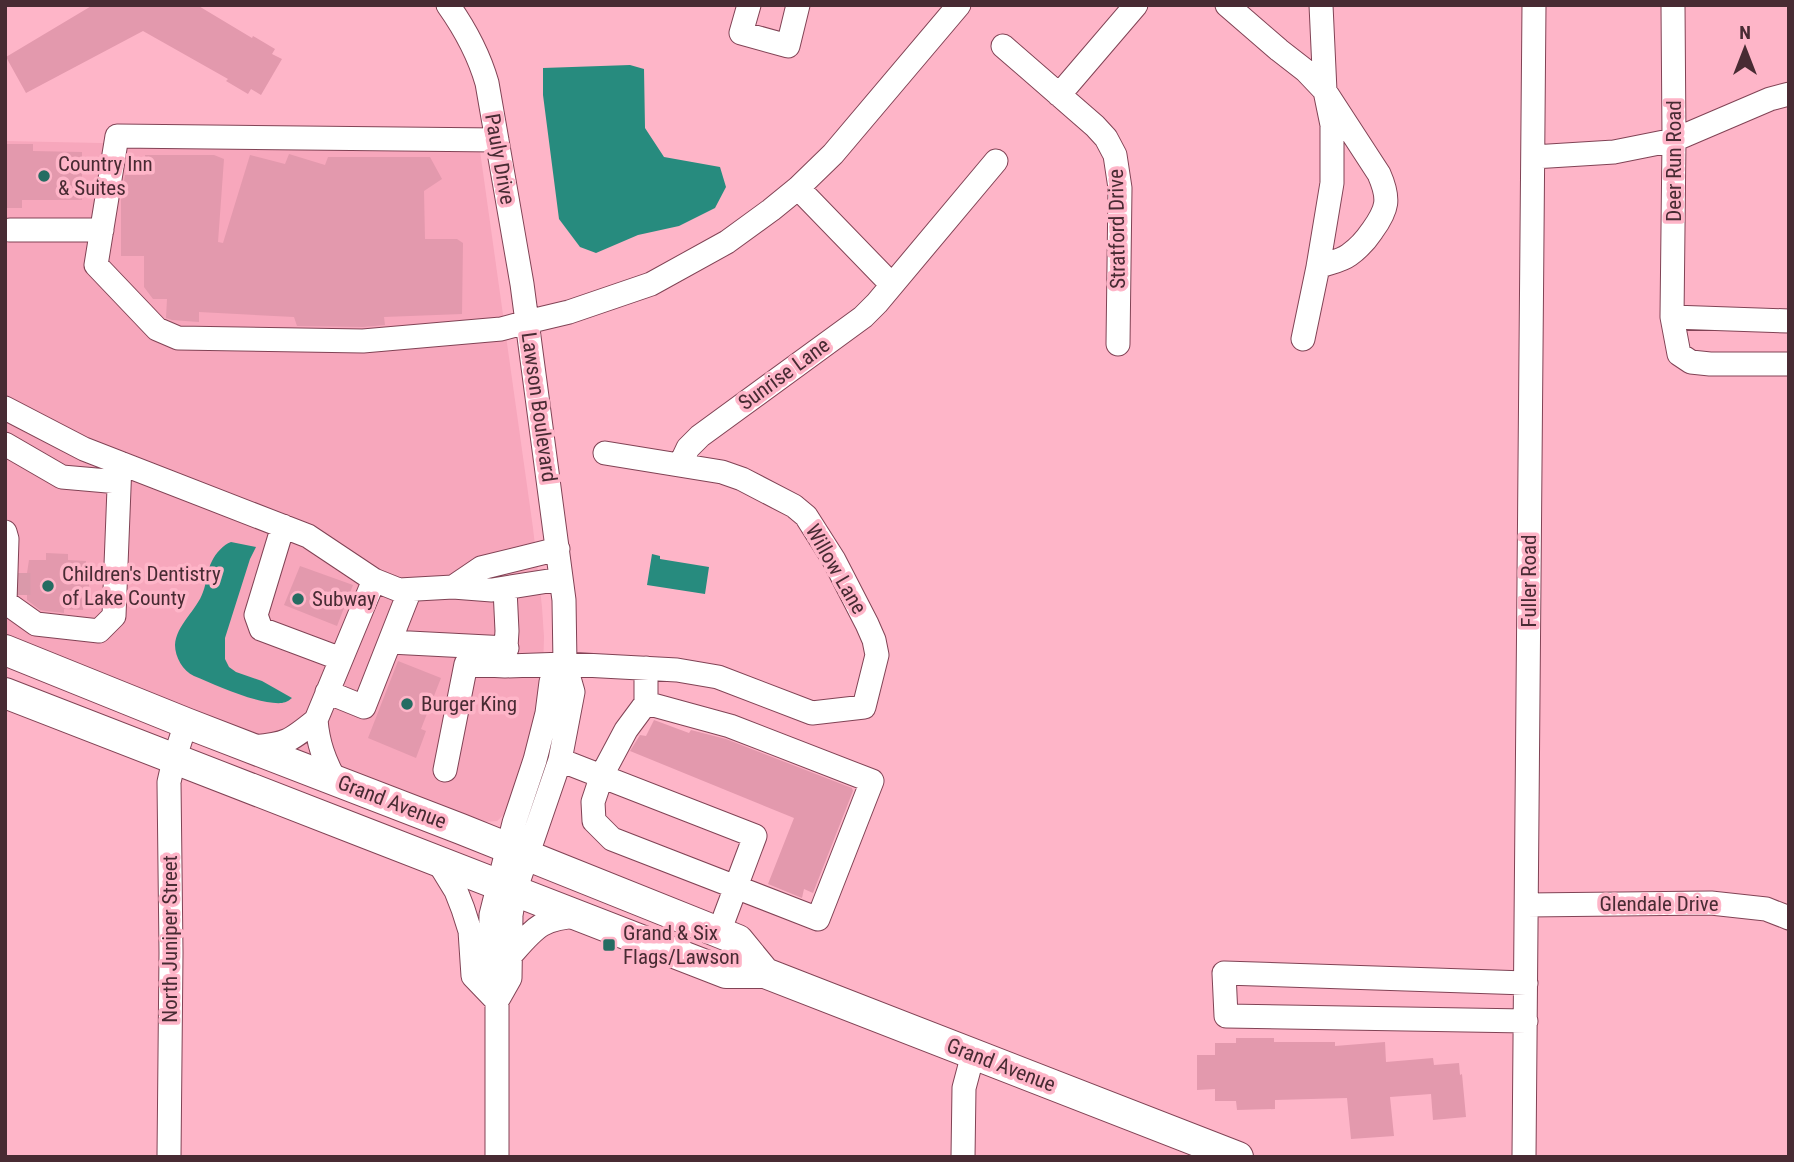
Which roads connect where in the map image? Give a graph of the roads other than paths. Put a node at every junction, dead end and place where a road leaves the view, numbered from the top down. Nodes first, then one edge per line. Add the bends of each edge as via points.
1 (448, 5) edge
2 (749, 5) edge
3 (799, 5) edge
4 (959, 5) edge
5 (1136, 5) edge
6 (1227, 5) edge
7 (1321, 5) edge
8 (1534, 5) edge
9 (1673, 5) edge
10 (1003, 46) dead end
11 (1325, 90) junction
12 (1789, 94) edge
13 (1059, 95) junction
14 (497, 140) junction
15 (1674, 140) junction
16 (1533, 157) junction
17 (996, 161) dead end
18 (798, 188) junction
19 (10, 230) dead end
20 (102, 230) junction
21 (1318, 267) junction
22 (892, 285) junction
23 (1672, 317) junction
24 (1789, 321) edge
25 (527, 322) junction
26 (1303, 339) dead end
27 (1118, 344) dead end
28 (1789, 364) edge
29 (5, 408) edge
30 (5, 444) edge
31 (605, 453) dead end
32 (680, 465) junction
33 (119, 473) junction
34 (283, 526) junction
35 (6, 536) edge
36 (558, 549) junction
37 (561, 579) junction
38 (374, 580) junction
39 (453, 587) junction
40 (505, 589) junction
41 (410, 590) junction
42 (19, 593) junction
43 (390, 642) junction
44 (506, 649) junction
45 (5, 650) edge
46 (341, 659) junction
47 (565, 664) junction
48 (646, 668) junction
49 (327, 692) junction
50 (5, 693) edge
51 (646, 703) junction
52 (316, 720) junction
53 (186, 723) junction
54 (249, 747) junction
55 (174, 760) junction
56 (559, 760) junction
57 (445, 770) dead end
58 (603, 775) junction
59 (335, 780) junction
60 (517, 852) junction
61 (437, 860) junction
62 (736, 886) junction
63 (507, 887) junction
64 (1527, 905) junction
65 (579, 916) junction
66 (1789, 918) edge
67 (719, 932) junction
68 (511, 955) junction
69 (765, 974) junction
70 (1396, 979) junction
71 (1526, 982) junction
72 (497, 1000) junction
73 (1397, 1019) junction
74 (1525, 1021) junction
75 (973, 1054) junction
76 (169, 1157) edge
77 (497, 1157) edge
78 (963, 1157) edge
79 (1238, 1157) edge
80 (1524, 1157) edge

1 - 14 street, Pauly Drive via 481,64
2 - 3 street via 741,33 788,46
4 - 18 street, Lawson Boulevard via 833,154
5 - 13 street
6 - 11 street
7 - 11 street
8 - 16 street, Fuller Road
9 - 15 street, Deer Run Road
10 - 13 street, Stratford Drive
11 - 21 street via 1332,125 1332,183
11 - 21 street via 1379,174 1386,202 1383,215 1364,243 1348,256
12 - 15 street
13 - 27 street, Stratford Drive via 1095,126 1115,155 1120,188
14 - 20 street via 117,136
14 - 25 street, Pauly Drive
15 - 16 street via 1614,152
15 - 23 street, Deer Run Road
16 - 64 street, Fuller Road
17 - 22 street, Sunrise Lane
18 - 22 street
18 - 25 street, Lawson Boulevard via 727,242 651,284
19 - 20 street
20 - 25 street via 96,265 157,329 177,338 363,341 501,329
21 - 26 street
22 - 32 street, Sunrise Lane via 863,317 699,436
23 - 24 street
23 - 28 street, Deer Run Road via 1679,354 1691,362
25 - 36 street, Lawson Boulevard
29 - 33 street via 84,449
30 - 33 street via 62,477
31 - 32 street, Willow Lane
32 - 48 street, Willow Lane via 742,479 806,516 867,624 877,655 864,707 812,713 718,677
33 - 34 street
33 - 42 street via 114,616 99,631 36,624
34 - 38 street via 309,536
34 - 46 street via 256,615 261,629
35 - 42 street
35 - 42 street via 5,602
36 - 37 street, Lawson Boulevard
36 - 39 street via 481,568
37 - 40 street
37 - 47 street, Lawson Boulevard
38 - 41 street
38 - 46 street
39 - 40 street
39 - 41 street
40 - 44 street
41 - 43 street
43 - 44 street
43 - 49 street via 364,707
44 - 47 street
44 - 57 street via 466,664
45 - 53 main road, Grand Avenue
46 - 49 street
47 - 48 street
47 - 56 street, Lawson Boulevard via 573,692
47 - 60 street, Lawson Boulevard via 551,682 536,760 514,823
48 - 51 street
49 - 52 street
50 - 55 main road, Grand Avenue
51 - 58 street
51 - 62 street via 730,726 872,781 818,919
52 - 54 street via 280,745
52 - 59 street via 317,740
53 - 54 main road, Grand Avenue
53 - 55 street, North Juniper Street
54 - 59 main road, Grand Avenue
55 - 61 main road, Grand Avenue
55 - 76 street, North Juniper Street via 169,782
56 - 58 street
56 - 60 street, Lawson Boulevard
58 - 62 street via 593,802 594,821 612,839
58 - 62 street via 755,836
59 - 60 main road, Grand Avenue
60 - 63 street, Lawson Boulevard
60 - 67 main road, Grand Avenue
61 - 63 main road, Grand Avenue
61 - 72 street via 456,891 470,931 473,976
62 - 67 street
63 - 65 main road, Grand Avenue
63 - 68 street
63 - 72 street via 491,915 490,972
64 - 66 street, Glendale Drive via 1711,903 1766,909
64 - 71 street, Fuller Road
65 - 68 street via 548,920
65 - 69 main road, Grand Avenue via 726,974
67 - 69 main road, Grand Avenue via 738,940
68 - 72 street via 510,978
69 - 75 main road, Grand Avenue
70 - 71 street
70 - 73 street
70 - 73 street via 1224,973 1226,1016
71 - 74 street, Fuller Road
72 - 77 street
73 - 74 street
74 - 80 street, Fuller Road
75 - 78 street via 964,1088
75 - 79 main road, Grand Avenue

